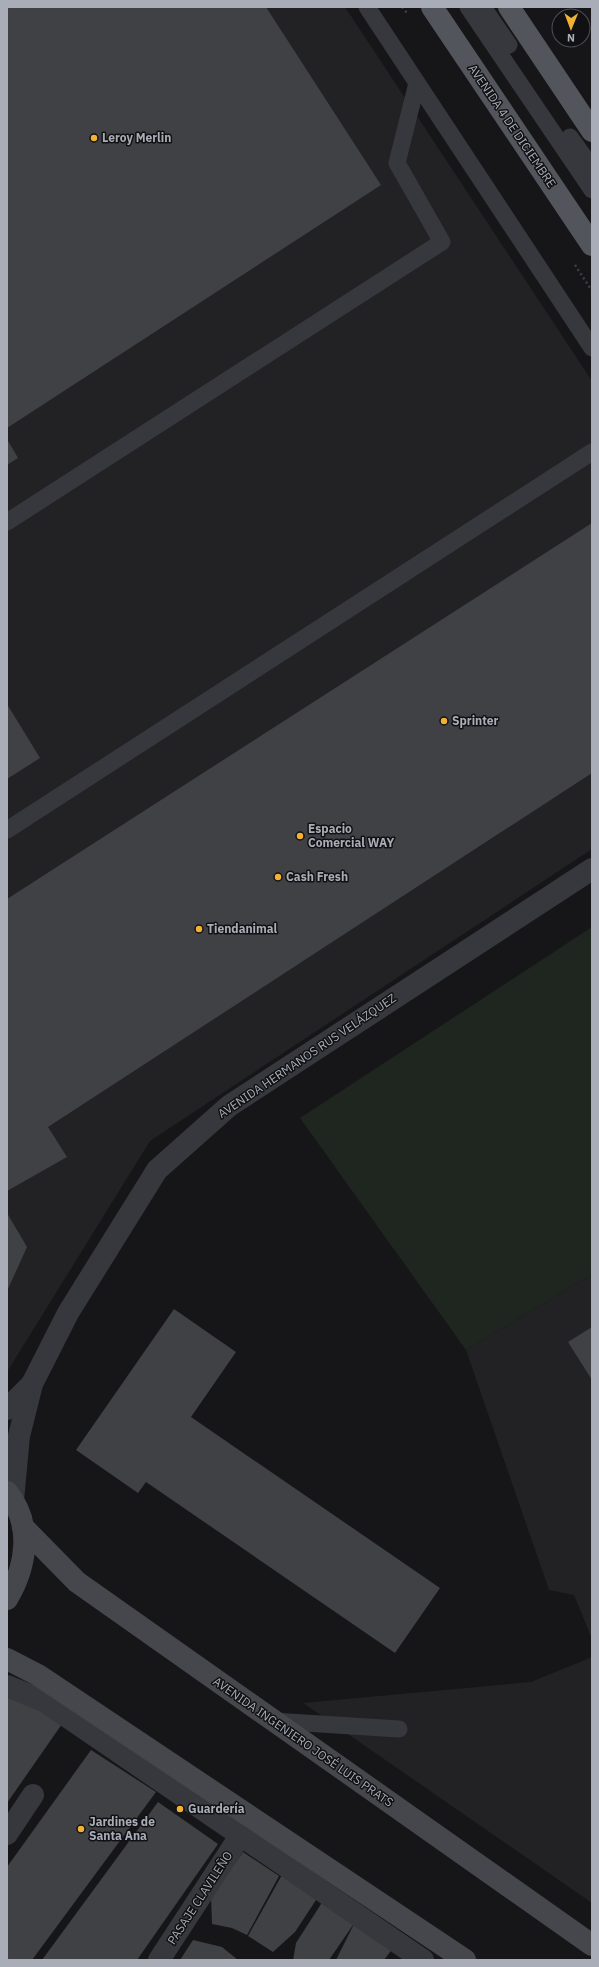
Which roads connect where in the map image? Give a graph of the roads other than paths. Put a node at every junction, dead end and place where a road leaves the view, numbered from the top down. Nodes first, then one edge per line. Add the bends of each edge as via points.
1 (367, 7) edge
2 (432, 7) edge
3 (468, 7) edge
4 (483, 7) edge
5 (509, 7) edge
6 (417, 83) junction
7 (592, 131) edge
8 (592, 168) edge
9 (592, 190) edge
10 (592, 245) edge
11 (592, 348) edge
12 (592, 452) edge
13 (7, 522) edge
14 (7, 830) edge
15 (592, 869) edge
16 (32, 1384) junction
17 (7, 1409) edge
18 (10, 1496) edge
19 (23, 1527) junction
20 (7, 1599) edge
21 (7, 1659) edge
22 (7, 1686) edge
23 (273, 1721) junction
24 (399, 1729) dead end
25 (34, 1795) dead end
26 (7, 1834) edge
27 (240, 1836) junction
28 (592, 1945) edge
29 (400, 1953) edge
30 (159, 1960) edge
31 (423, 1960) edge
32 (465, 1960) edge

1 - 6 lane
2 - 10 main road, AVENIDA 4 DE DICIEMBRE
3 - 9 lane
4 - 8 lane
5 - 7 main road
6 - 11 lane
6 - 13 lane via 396,163 442,242
12 - 14 lane
15 - 16 street, AVENIDA HERMANOS RUS VELÁZQUEZ via 229,1106 157,1170 68,1313
16 - 17 street, AVENIDA HERMANOS RUS VELÁZQUEZ
16 - 18 street, AVENIDA HERMANOS RUS VELÁZQUEZ via 19,1436
18 - 19 main road
19 - 20 main road via 25,1555 18,1582
19 - 23 main road, AVENIDA INGENIERO JOSÉ LUIS PRATS via 77,1582
21 - 32 main road via 38,1675
22 - 27 street via 44,1701
23 - 24 lane
23 - 28 main road, AVENIDA INGENIERO JOSÉ LUIS PRATS
25 - 26 street
27 - 29 street
27 - 30 street, PASAJE CLAVILEÑO
29 - 31 street

